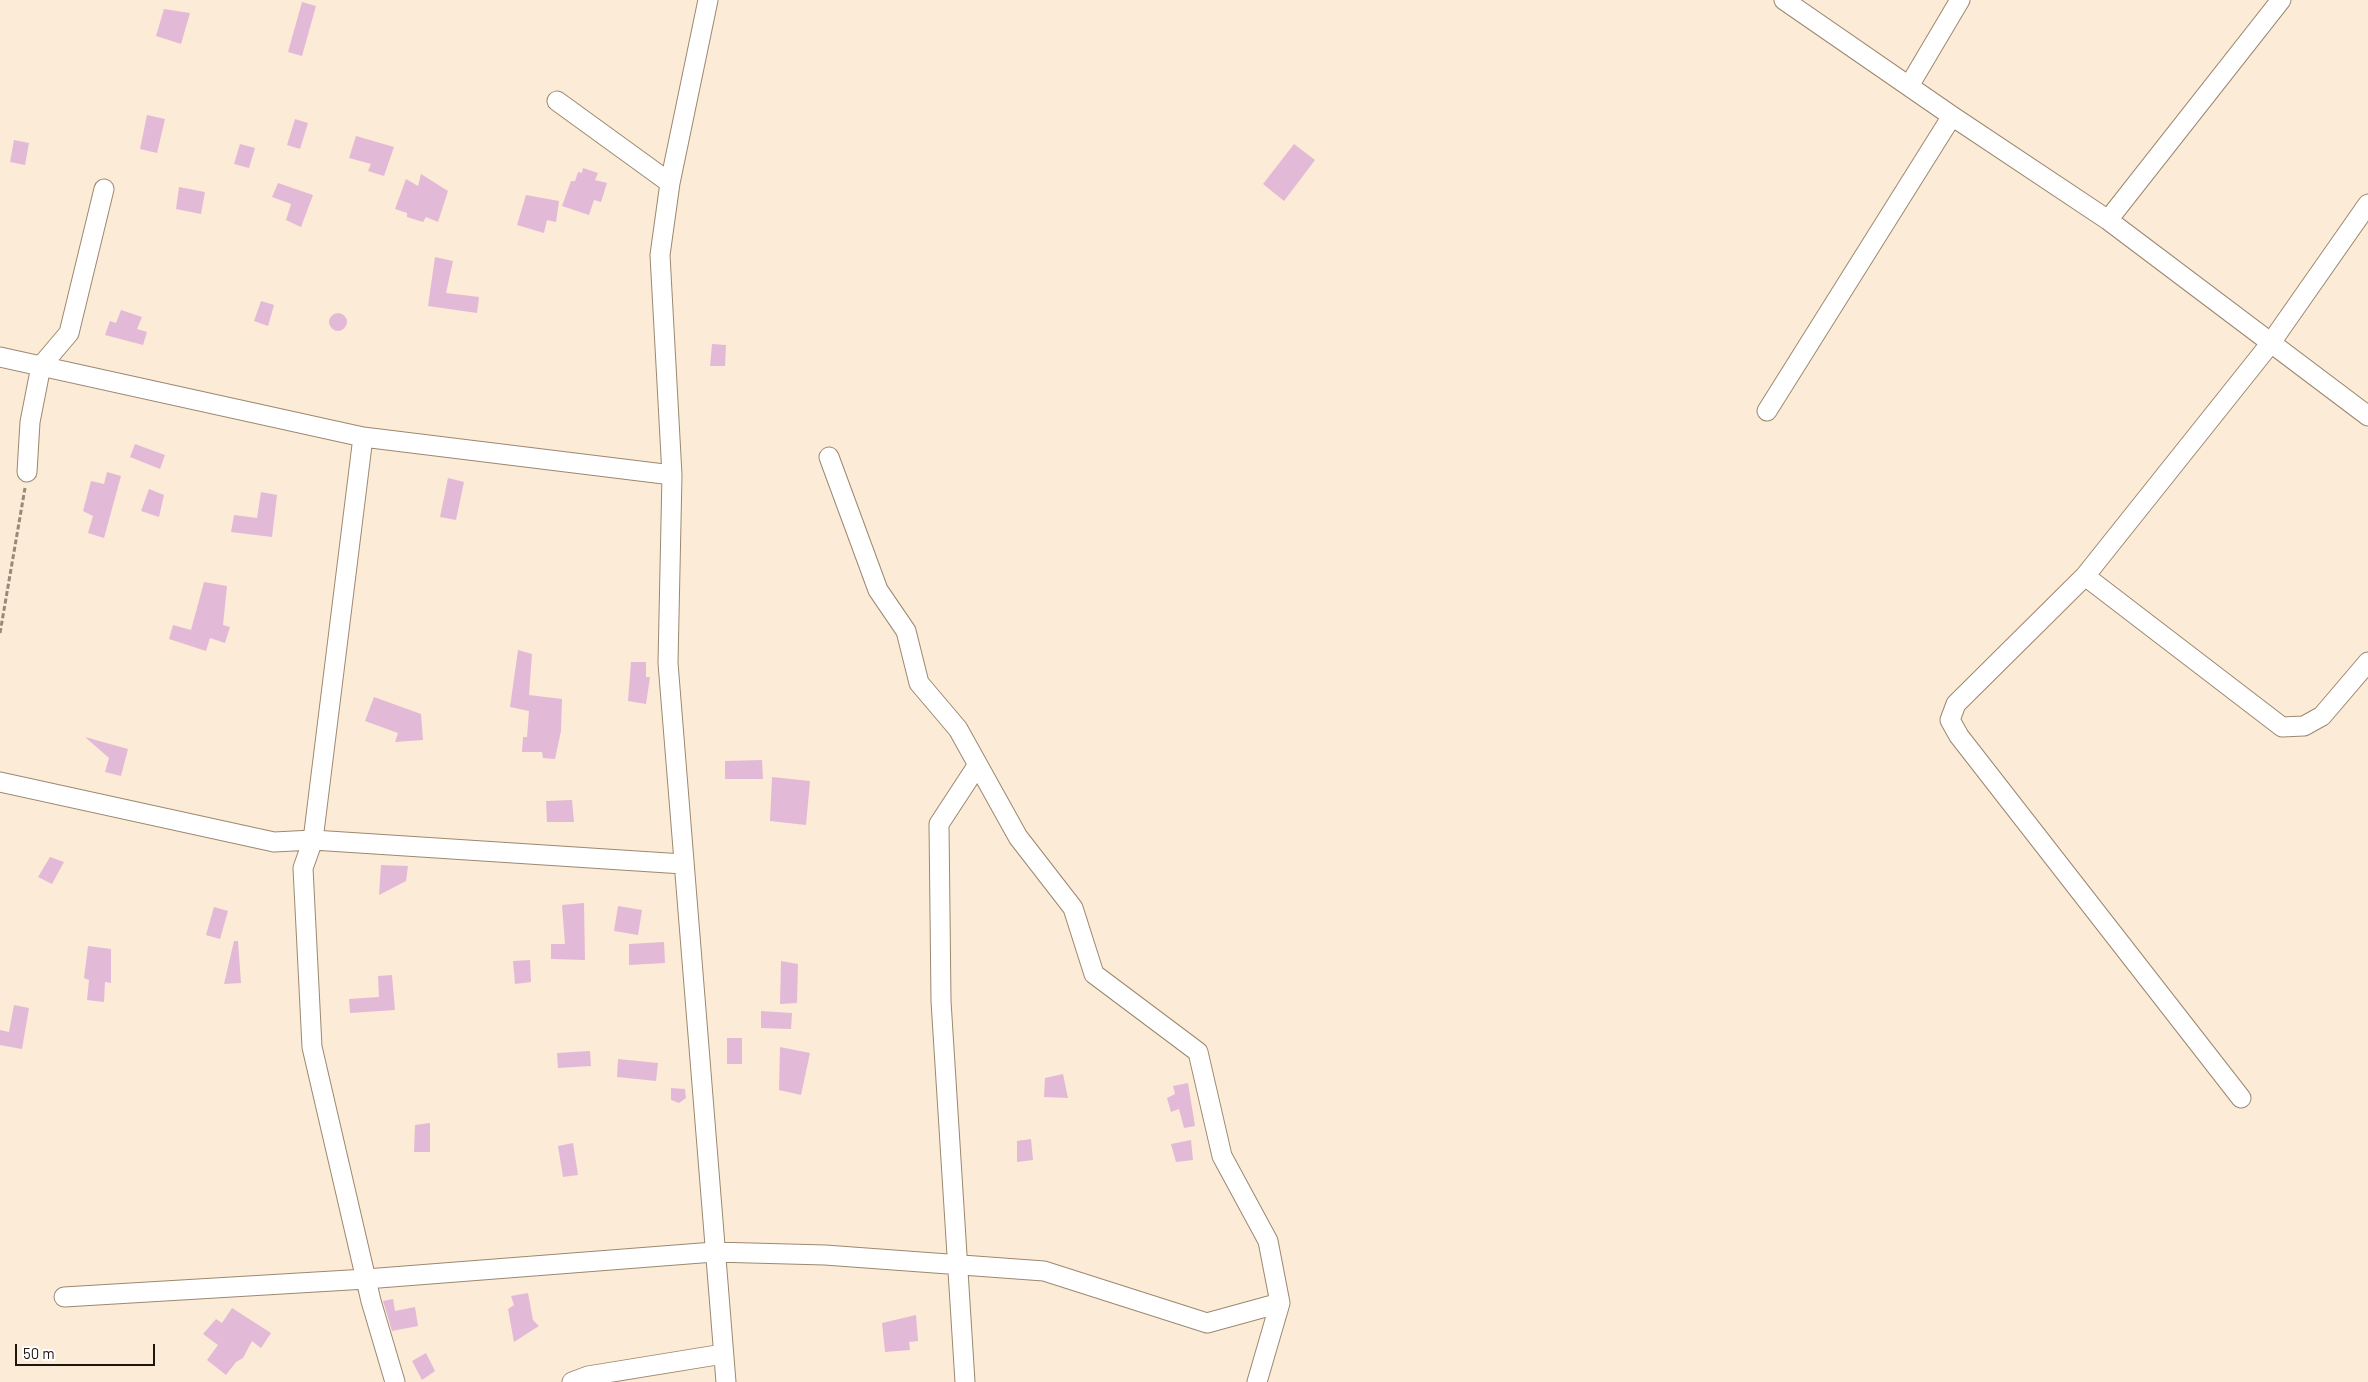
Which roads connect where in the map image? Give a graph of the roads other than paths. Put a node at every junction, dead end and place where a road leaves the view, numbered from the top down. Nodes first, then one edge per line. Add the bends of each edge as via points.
1 (708, 0) edge
2 (1784, 0) edge
3 (1960, 0) edge
4 (2281, 0) edge
5 (1909, 86) junction
6 (556, 101) dead end
7 (1952, 116) junction
8 (670, 182) junction
9 (104, 189) dead end
10 (2368, 204) edge
11 (2108, 220) junction
12 (2270, 344) junction
13 (0, 357) edge
14 (41, 366) junction
15 (1767, 411) dead end
16 (2368, 416) edge
17 (363, 437) junction
18 (829, 457) dead end
19 (27, 472) road end
20 (672, 475) junction
21 (2085, 576) junction
22 (2368, 662) edge
23 (977, 766) junction
24 (0, 782) edge
25 (313, 840) junction
26 (683, 864) junction
27 (2241, 1098) dead end
28 (714, 1252) junction
29 (957, 1265) junction
30 (366, 1279) junction
31 (64, 1297) dead end
32 (1280, 1303) junction
33 (723, 1354) junction
34 (395, 1382) edge
35 (572, 1382) edge
36 (726, 1382) edge
37 (965, 1382) edge
38 (1257, 1382) edge

1 - 8 street
2 - 5 street
3 - 5 street
4 - 11 street
5 - 7 street
6 - 8 street
7 - 11 street
7 - 15 street
8 - 20 street via 660,255
9 - 14 street via 69,332
10 - 12 street
11 - 12 street
12 - 16 street
12 - 21 street
13 - 14 street
14 - 17 street
14 - 19 street via 30,422
17 - 20 street
17 - 25 street
18 - 23 street via 878,590 906,631 919,683 958,728
20 - 26 street via 668,663
21 - 22 street via 2282,727 2304,726 2322,716
21 - 27 street via 1956,704 1950,720 1959,736
23 - 29 street via 939,824 941,1001
23 - 32 street via 1018,837 1072,908 1094,974 1198,1052 1222,1156 1268,1241
24 - 25 street via 274,842
25 - 26 street
25 - 30 street via 303,868 312,1047
26 - 28 street
28 - 29 street via 825,1254
28 - 30 street
28 - 33 street
29 - 32 street via 1044,1271 1207,1323
29 - 37 street
30 - 31 street
30 - 34 street
32 - 38 street
33 - 35 street via 588,1376
33 - 36 street

